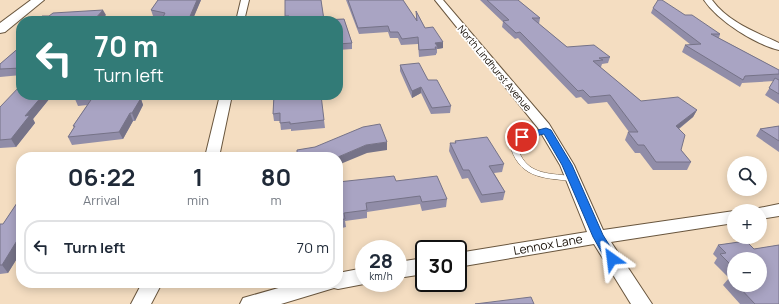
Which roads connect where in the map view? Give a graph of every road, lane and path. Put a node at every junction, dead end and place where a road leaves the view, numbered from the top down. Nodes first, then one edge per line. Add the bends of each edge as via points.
1 (38, 0) edge
2 (244, 0) edge
3 (439, 0) edge
4 (708, 0) edge
5 (17, 16) edge
6 (241, 16) edge
7 (16, 17) edge
8 (0, 29) edge
9 (779, 47) edge
10 (225, 100) edge
11 (546, 130) junction
12 (213, 152) edge
13 (573, 179) junction
14 (779, 210) edge
15 (767, 212) edge
16 (727, 217) edge
17 (598, 237) junction
18 (467, 259) edge
19 (355, 278) edge
20 (343, 280) edge
21 (149, 288) edge
22 (309, 288) edge
23 (141, 304) edge
24 (250, 304) edge
25 (642, 304) edge

1 - 5 main road
2 - 6 street
3 - 11 street, North Lindhurst Avenue
4 - 9 street via 718,12 744,30
7 - 8 main road
10 - 12 street
11 - 13 street, North Lindhurst Avenue
11 - 13 lane via 512,142 514,152 528,170 541,176
13 - 17 street, North Lindhurst Avenue
14 - 15 street
16 - 17 street, Lennox Lane
17 - 18 street, Lennox Lane
17 - 25 street, North Lindhurst Avenue
19 - 20 street
21 - 23 street
22 - 24 street

